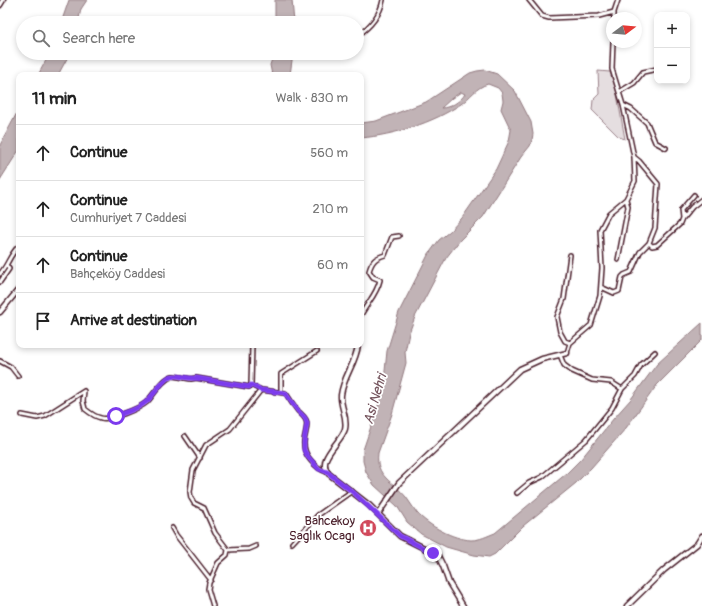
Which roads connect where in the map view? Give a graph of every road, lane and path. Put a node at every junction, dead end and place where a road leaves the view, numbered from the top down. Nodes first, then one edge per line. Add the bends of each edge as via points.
1 (3, 0) edge
2 (383, 0) edge
3 (529, 0) edge
4 (618, 0) edge
5 (0, 5) edge
6 (614, 12) edge
7 (606, 14) edge
8 (364, 30) edge
9 (613, 48) edge
10 (654, 70) edge
11 (619, 92) junction
12 (623, 105) junction
13 (666, 148) dead end
14 (634, 157) junction
15 (694, 195) dead end
16 (626, 199) junction
17 (702, 199) edge
18 (682, 220) junction
19 (399, 236) dead end
20 (648, 242) junction
21 (16, 249) edge
22 (570, 255) dead end
23 (618, 260) dead end
24 (7, 266) junction
25 (0, 274) edge
26 (0, 282) edge
27 (600, 286) junction
28 (16, 293) edge
29 (364, 309) edge
30 (0, 312) edge
31 (570, 343) junction
32 (252, 348) edge
33 (357, 348) edge
34 (317, 351) dead end
35 (655, 352) dead end
36 (567, 353) joint
37 (560, 355) junction
38 (0, 361) edge
39 (18, 376) dead end
40 (251, 385) junction
41 (622, 389) junction
42 (261, 390) junction
43 (281, 393) junction
44 (22, 415) dead end
45 (185, 436) dead end
46 (200, 458) junction
47 (327, 472) junction
48 (352, 491) junction
49 (517, 493) dead end
50 (379, 512) junction
51 (172, 528) dead end
52 (702, 536) edge
53 (292, 543) dead end
54 (256, 546) dead end
55 (228, 550) junction
56 (211, 580) junction
57 (213, 606) edge
58 (462, 606) edge
59 (627, 606) edge

1 - 5 main road
2 - 8 street via 375,20
3 - 7 street via 542,16 549,18
4 - 6 street
9 - 11 street via 612,69
10 - 11 street via 643,72 634,83
11 - 12 street
12 - 13 street via 646,123 655,142
12 - 14 street
14 - 16 street via 635,180
14 - 20 street via 658,184 655,228
15 - 18 street via 682,210
16 - 23 street via 628,207
16 - 27 street via 608,213 600,230
17 - 18 street
18 - 20 street via 656,245 652,246
19 - 29 street via 392,237 385,255 377,257 372,262 369,271 373,277 380,280 378,290
20 - 27 street via 640,252 631,272 622,277 619,291 614,293
21 - 24 street via 9,257
22 - 31 street via 564,299 557,317 560,332 565,341
24 - 25 street
24 - 26 street via 9,269
27 - 31 street via 600,296 591,325
28 - 30 main road
31 - 36 street
32 - 40 street
33 - 47 main road via 341,395 346,427 326,457 324,465
34 - 43 street via 281,374
35 - 41 street
36 - 37 main road
37 - 41 street via 564,365 572,371 592,380 611,382
37 - 50 main road via 542,358 520,369 399,483
38 - 39 street via 11,367
40 - 42 street
40 - 44 street via 244,387 173,376 167,378 146,402 133,411 108,419 85,409 84,391 44,416 37,418
41 - 49 street via 612,408 586,440 542,477
42 - 43 street
42 - 46 street via 230,429 206,445
43 - 47 street via 287,395 305,418 307,423 304,450 308,457 319,469
45 - 46 street
46 - 55 street via 193,470 191,498 194,503 204,508 215,533
47 - 48 main road
48 - 50 main road
48 - 53 street via 318,515
50 - 58 main road via 396,532 438,556
51 - 56 street
52 - 59 main road via 697,544 664,570
54 - 55 street
55 - 56 street via 227,555 218,563
56 - 57 street via 208,589

